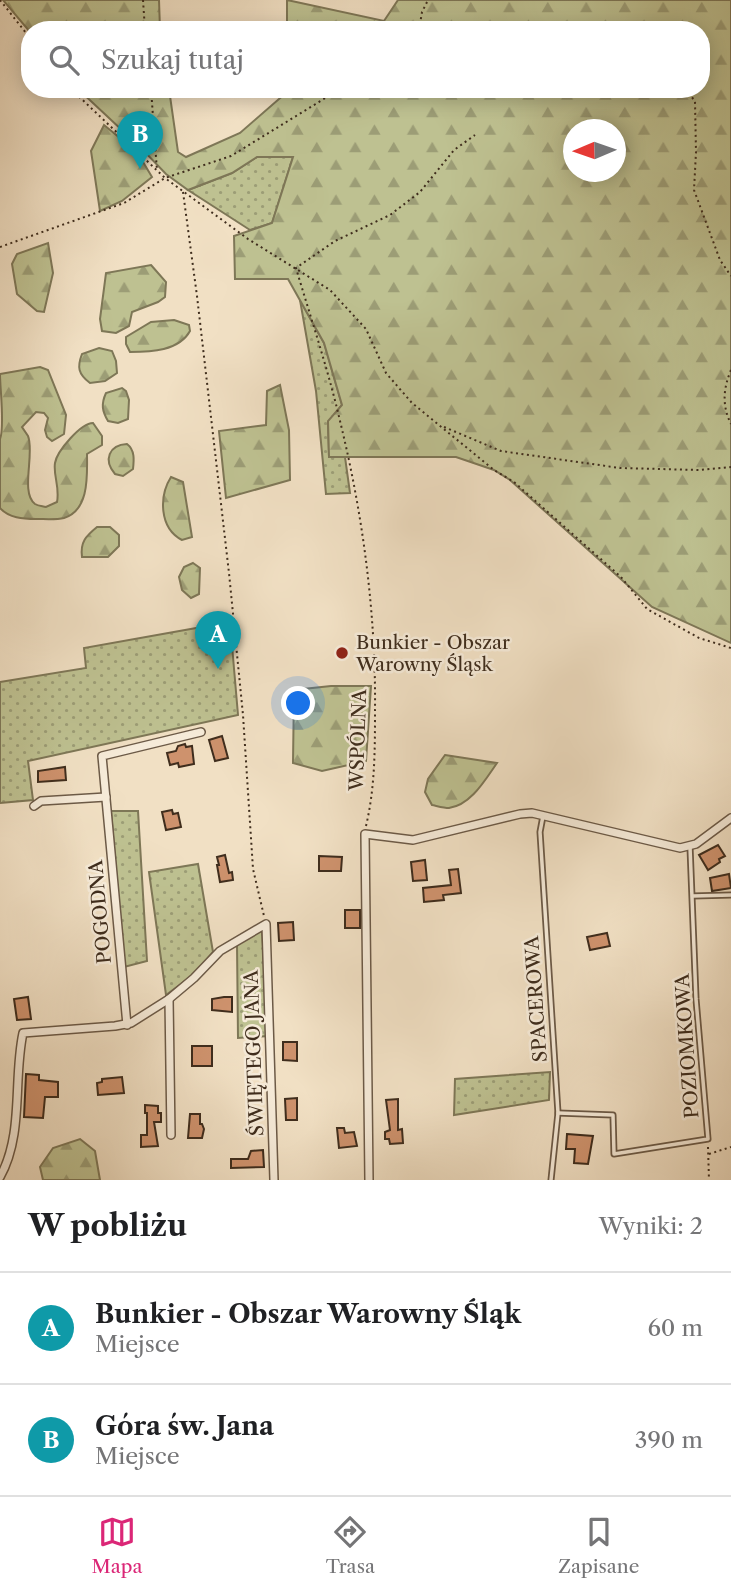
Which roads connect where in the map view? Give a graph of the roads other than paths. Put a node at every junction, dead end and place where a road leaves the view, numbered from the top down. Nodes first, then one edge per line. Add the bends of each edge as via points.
1 (201, 732) dead end
2 (106, 797) junction
3 (34, 806) dead end
4 (543, 816) junction
5 (731, 818) edge
6 (690, 845) junction
7 (731, 895) edge
8 (693, 896) junction
9 (169, 999) junction
10 (127, 1025) junction
11 (558, 1112) junction
12 (172, 1135) dead end
13 (0, 1177) edge
14 (274, 1180) edge
15 (369, 1180) edge
16 (551, 1180) edge

1 - 2 street, POGODNA via 102,755
2 - 3 street via 41,801
2 - 10 street, POGODNA
4 - 6 street via 680,848
4 - 11 lane, SPACEROWA via 540,832
4 - 15 street via 520,814 413,840 365,834
5 - 6 street
6 - 8 lane, POZIOMKOWA
7 - 8 lane
8 - 11 lane, POZIOMKOWA via 708,1139 614,1154 613,1115
9 - 10 street
9 - 12 street
9 - 14 street, ŚWIĘTEGO JANA via 220,951 266,924
10 - 13 street via 23,1033 14,1128
11 - 16 lane, SPACEROWA

